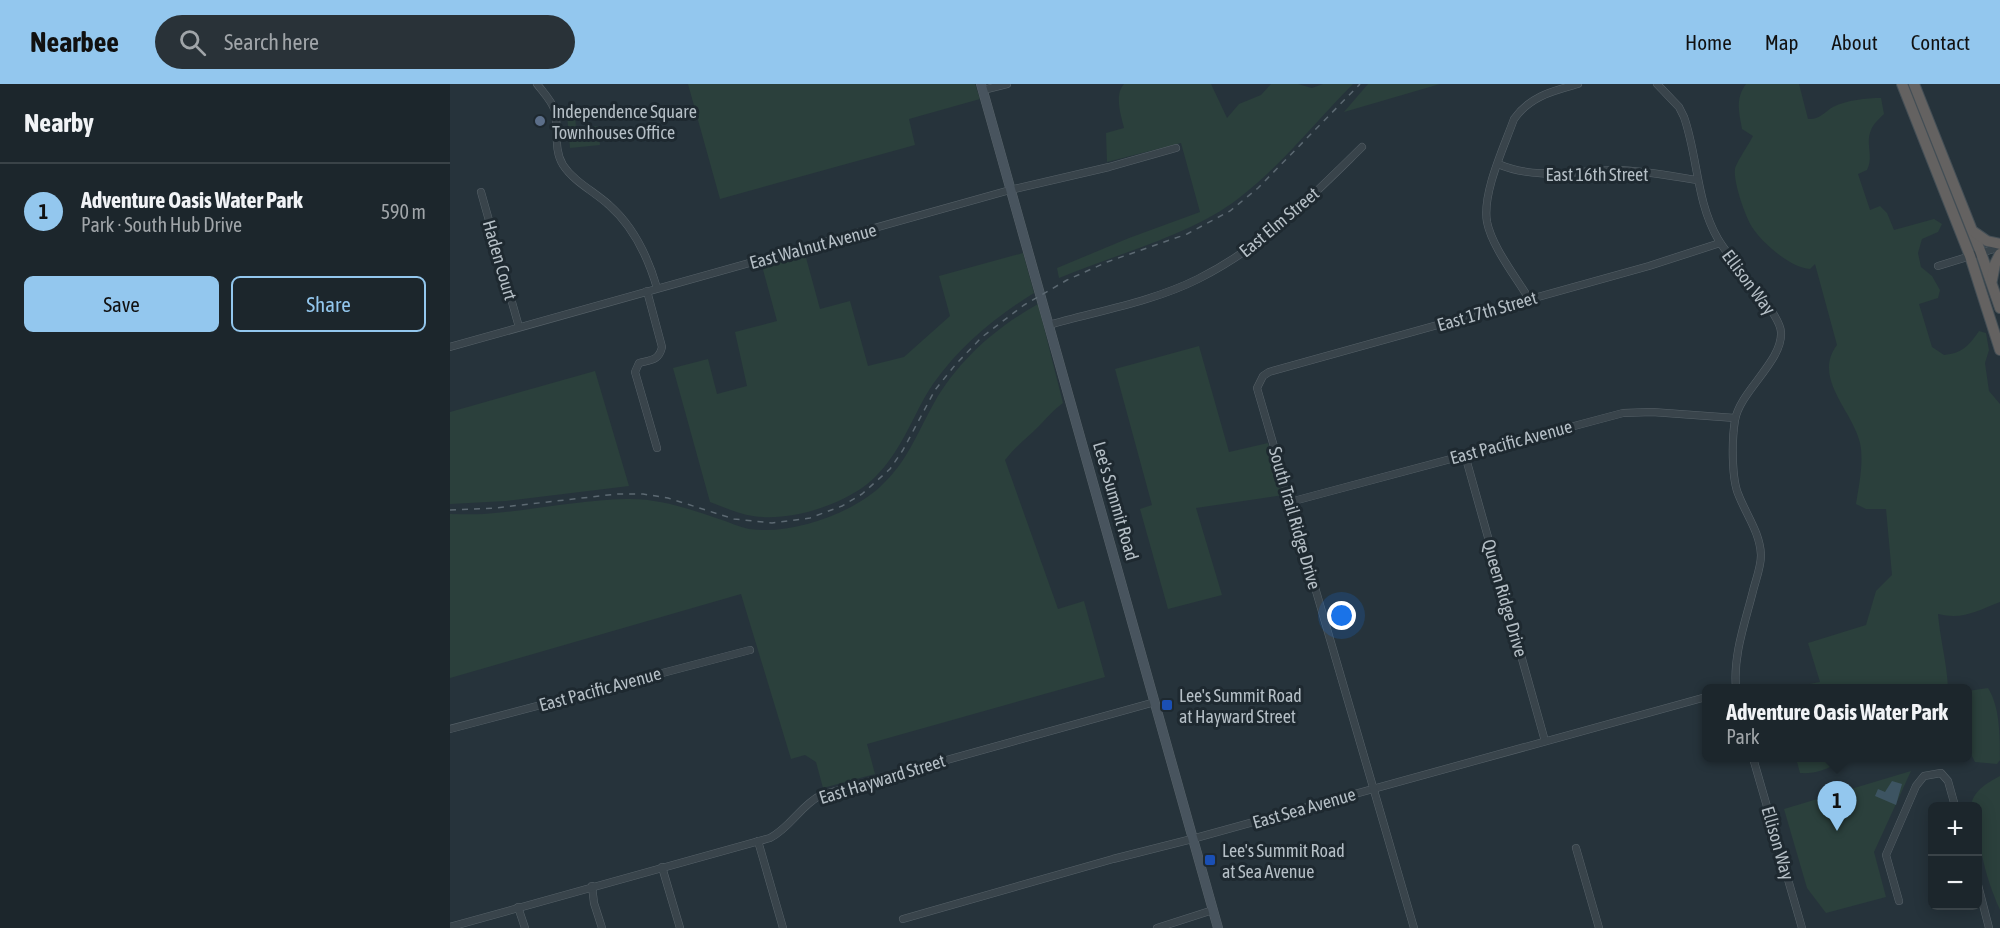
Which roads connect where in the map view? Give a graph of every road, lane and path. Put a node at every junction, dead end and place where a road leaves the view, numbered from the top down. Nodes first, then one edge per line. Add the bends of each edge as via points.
1 (537, 84) edge
2 (1007, 84) edge
3 (1578, 84) edge
4 (1657, 84) edge
5 (1902, 84) edge
6 (1914, 84) edge
7 (982, 87) edge
8 (1362, 147) dead end
9 (1176, 148) dead end
10 (1498, 164) junction
11 (1697, 180) junction
12 (1010, 190) junction
13 (481, 192) dead end
14 (1973, 231) junction
15 (1720, 243) junction
16 (2000, 246) edge
17 (1982, 253) junction
18 (2000, 254) edge
19 (1970, 256) junction
20 (1938, 266) dead end
21 (1992, 283) junction
22 (657, 288) junction
23 (647, 291) junction
24 (1529, 299) junction
25 (2000, 308) edge
26 (1049, 325) junction
27 (519, 327) junction
28 (450, 347) edge
29 (2000, 350) edge
30 (1258, 384) joint
31 (1735, 418) junction
32 (657, 448) dead end
33 (1465, 454) junction
34 (1290, 502) junction
35 (750, 650) dead end
36 (1736, 684) edge
37 (1702, 699) edge
38 (1155, 702) junction
39 (450, 729) edge
40 (1545, 741) junction
41 (1755, 762) edge
42 (1375, 788) junction
43 (1954, 802) edge
44 (1192, 839) junction
45 (758, 841) junction
46 (1576, 848) dead end
47 (662, 867) junction
48 (592, 886) junction
49 (1899, 901) dead end
50 (1982, 903) edge
51 (518, 907) junction
52 (1213, 910) junction
53 (903, 919) dead end
54 (450, 927) edge
55 (525, 928) edge
56 (602, 928) edge
57 (680, 928) edge
58 (783, 928) edge
59 (1157, 928) edge
60 (1218, 928) edge
61 (1414, 928) edge
62 (1599, 928) edge
63 (1802, 928) edge
64 (1989, 928) edge

1 - 22 street via 555,112 563,165 628,226 644,253
2 - 7 street
3 - 10 street via 1546,93 1526,105 1514,119
4 - 11 street, Ellison Way via 1684,117
5 - 19 highway
6 - 14 highway
7 - 12 main road, Lee's Summit Road
8 - 26 street, East Elm Street via 1293,215 1232,261 1165,292
9 - 12 street, East Walnut Avenue
10 - 11 street, East 16th Street via 1538,174 1619,170
10 - 24 street via 1486,199 1487,224
11 - 15 street, Ellison Way
12 - 22 street, East Walnut Avenue
12 - 26 main road, Lee's Summit Road
13 - 27 street, Haden Court
14 - 16 highway
14 - 17 highway
15 - 24 street, East 17th Street
15 - 31 street, Ellison Way via 1777,317 1781,330 1778,348
16 - 17 street
17 - 19 street
17 - 21 highway
18 - 21 highway
19 - 20 street
19 - 29 highway
21 - 25 highway
22 - 23 street, East Walnut Avenue
23 - 27 street, East Walnut Avenue
23 - 32 street via 662,347 656,359 639,363 635,372
24 - 30 street, East 17th Street via 1269,372
26 - 38 main road, Lee's Summit Road
27 - 28 street, East Walnut Avenue
30 - 34 street, South Trail Ridge Drive
31 - 33 street, East Pacific Avenue via 1623,413
31 - 36 street, Ellison Way via 1735,483 1756,532 1761,555 1737,651
33 - 34 street, East Pacific Avenue
33 - 40 street, Queen Ridge Drive
34 - 42 street, South Trail Ridge Drive
35 - 39 street, East Pacific Avenue
37 - 40 street, East Sea Avenue
38 - 44 main road, Lee's Summit Road
38 - 45 street, East Hayward Street via 821,795 803,807 780,833
40 - 42 street, East Sea Avenue
41 - 63 street, Ellison Way
42 - 44 street, East Sea Avenue
42 - 61 street, South Trail Ridge Drive
43 - 49 street via 1948,780 1941,773 1924,776 1916,786 1886,855
44 - 52 main road, Lee's Summit Road
44 - 53 street, East Sea Avenue
45 - 47 street, East Hayward Street
45 - 58 street
46 - 62 street
47 - 48 street, East Hayward Street
47 - 57 street
48 - 51 street, East Hayward Street
48 - 56 street
50 - 64 street
51 - 54 street, East Hayward Street
51 - 55 street
52 - 59 street
52 - 60 main road, Lee's Summit Road

